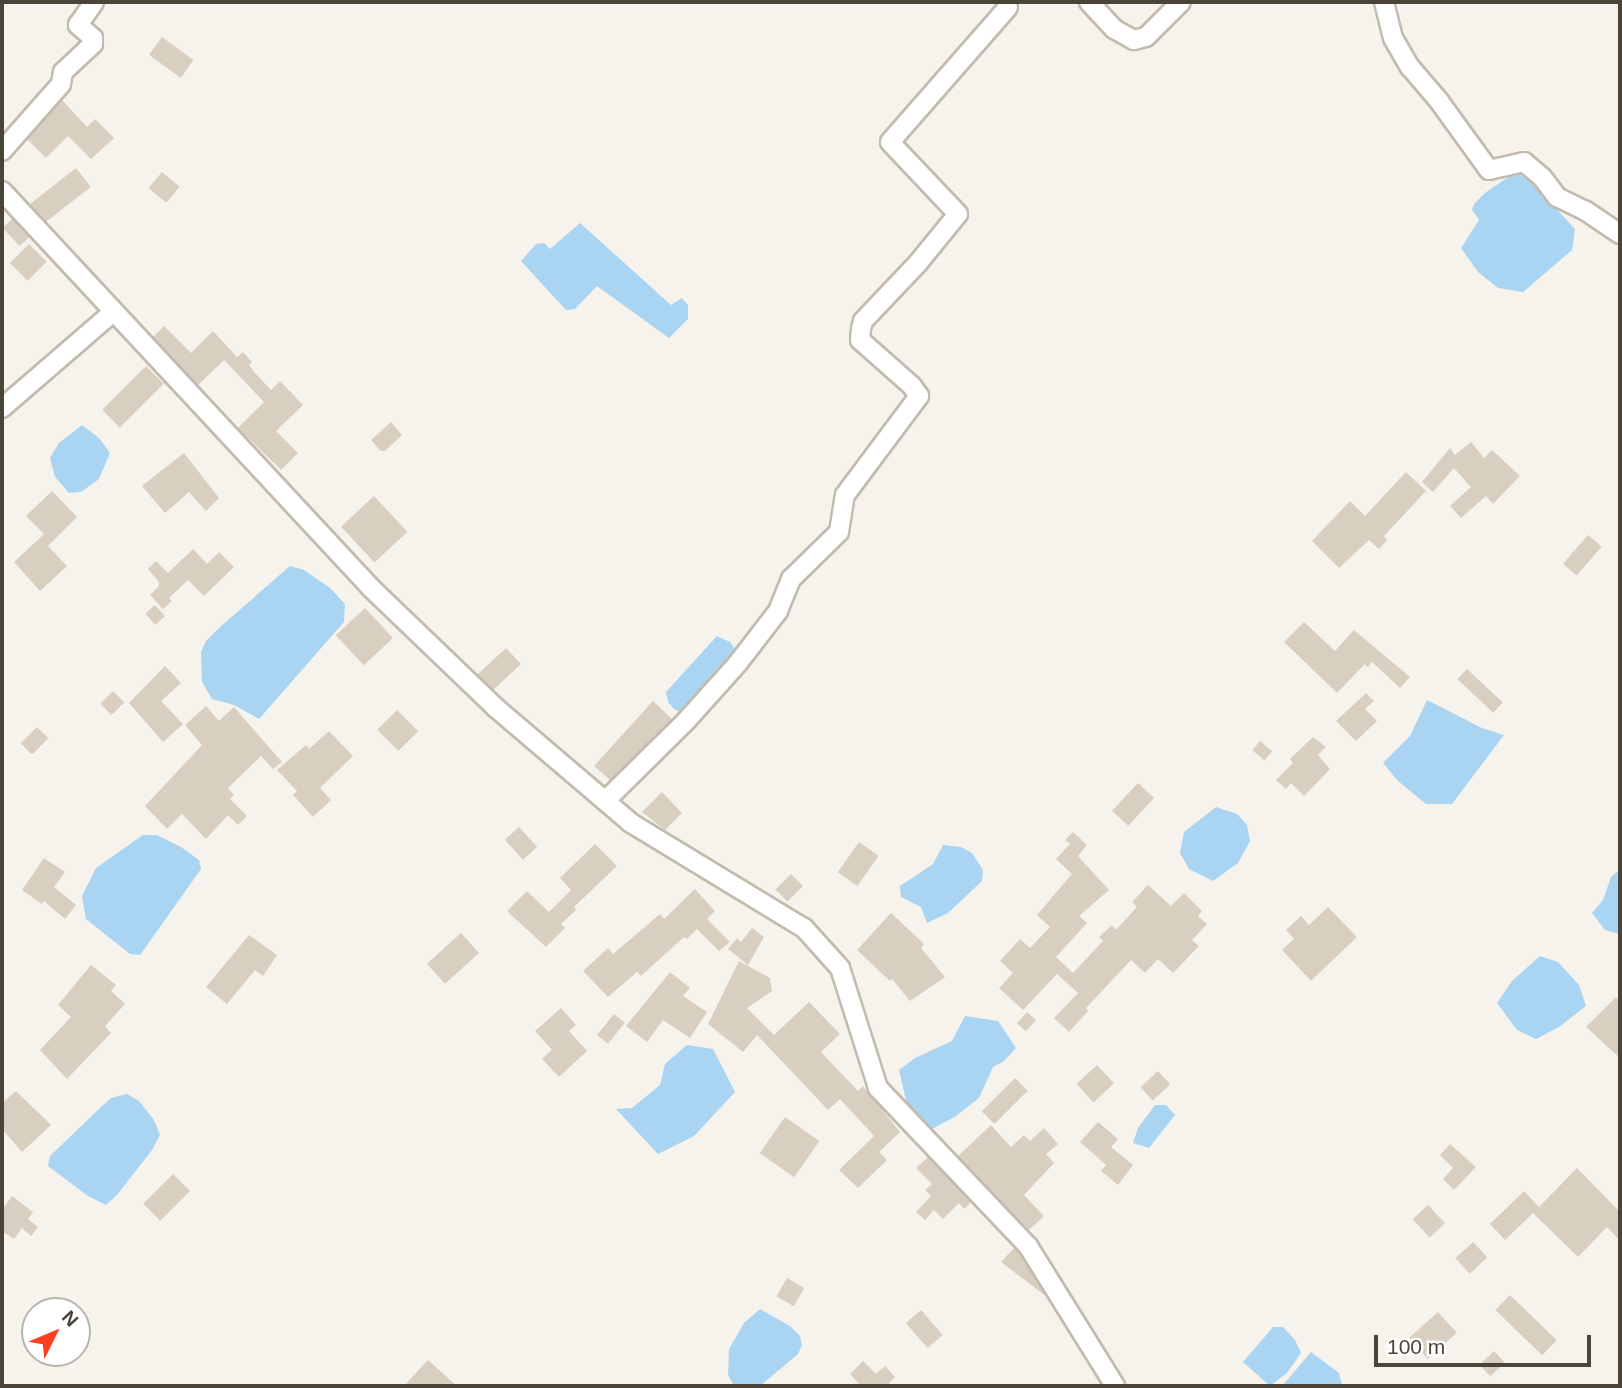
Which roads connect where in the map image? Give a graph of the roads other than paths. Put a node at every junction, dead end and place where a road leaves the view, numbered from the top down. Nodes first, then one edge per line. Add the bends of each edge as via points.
1 (94, 2) edge
2 (1089, 2) edge
3 (1181, 2) edge
4 (1384, 2) edge
5 (1012, 3) edge
6 (2, 151) edge
7 (2, 191) edge
8 (1620, 234) edge
9 (112, 313) junction
10 (2, 408) edge
11 (605, 801) junction
12 (1115, 1386) edge

1 - 6 street via 78,25 93,38 93,44 63,72 61,84
2 - 3 street via 1114,29 1134,40 1146,37
4 - 8 street via 1393,38 1410,67 1489,170 1524,162 1558,197
5 - 11 street via 890,142 958,214 860,329 860,340 919,396 845,495 839,532 791,579 778,611 738,663
7 - 9 street
9 - 10 street
9 - 11 street via 371,588 496,709
11 - 12 street via 631,823 804,928 840,968 877,1087 1028,1246

